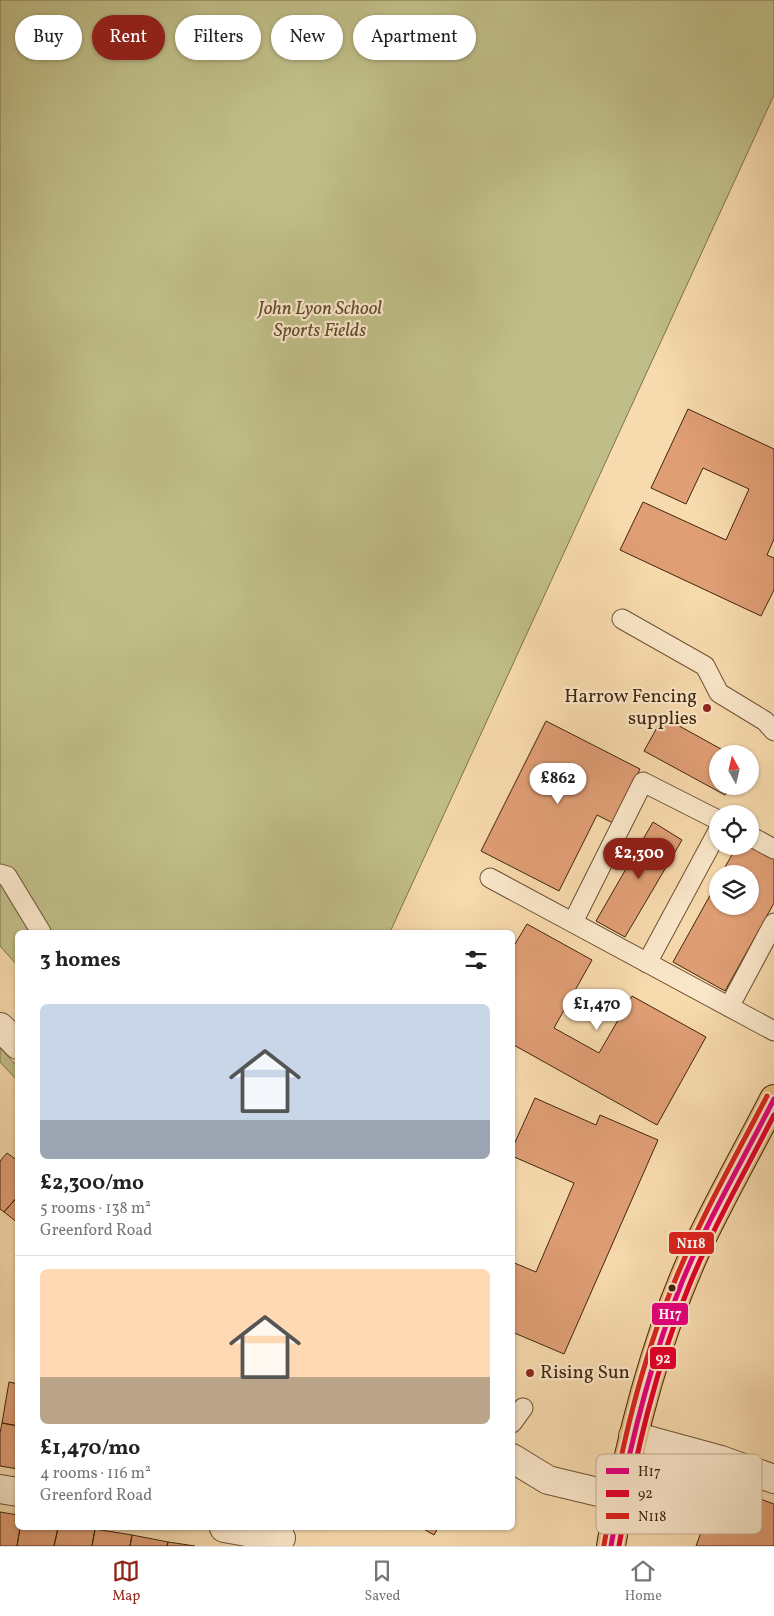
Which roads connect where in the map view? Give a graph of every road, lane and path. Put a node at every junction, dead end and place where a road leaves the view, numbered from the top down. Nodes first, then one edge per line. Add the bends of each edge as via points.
1 (622, 620) dead end
2 (774, 731) edge
3 (709, 815) edge
4 (759, 841) edge
5 (709, 848) edge
6 (774, 849) edge
7 (0, 874) edge
8 (490, 878) dead end
9 (572, 922) junction
10 (774, 923) edge
11 (40, 930) edge
12 (647, 963) junction
13 (729, 1007) junction
14 (0, 1027) edge
15 (774, 1031) edge
16 (15, 1042) edge
17 (774, 1099) edge
18 (633, 1436) junction
19 (629, 1454) edge
20 (699, 1454) edge
21 (515, 1460) edge
22 (762, 1475) edge
23 (774, 1479) edge
24 (0, 1489) edge
25 (596, 1491) edge
26 (15, 1492) edge
27 (235, 1530) edge
28 (281, 1538) dead end

1 - 2 lane via 705,666 720,693 765,721
3 - 9 lane via 643,782
4 - 6 lane
5 - 12 lane
7 - 11 lane via 7,876
8 - 9 lane
9 - 12 lane
10 - 13 lane
12 - 13 lane
13 - 15 lane
14 - 16 street
17 - 18 main road via 685,1277 666,1325
18 - 19 main road
18 - 20 street
21 - 25 street via 548,1480
22 - 23 street
24 - 26 street
27 - 28 street

